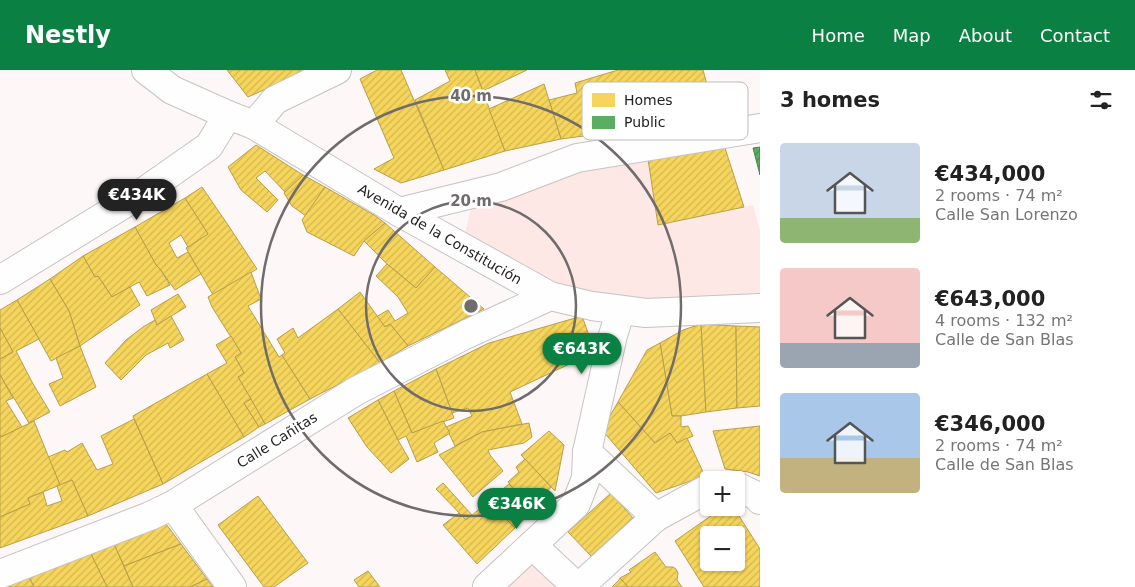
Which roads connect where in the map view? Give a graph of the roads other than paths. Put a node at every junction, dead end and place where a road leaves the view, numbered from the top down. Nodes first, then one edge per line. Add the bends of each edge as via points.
1 (146, 70) edge
2 (337, 70) edge
3 (169, 80) edge
4 (228, 115) junction
5 (254, 126) junction
6 (687, 140) edge
7 (399, 212) junction
8 (0, 280) edge
9 (550, 296) junction
10 (760, 308) edge
11 (621, 310) junction
12 (587, 452) junction
13 (745, 490) edge
14 (700, 493) edge
15 (760, 500) edge
16 (173, 505) junction
17 (656, 517) junction
18 (532, 545) junction
19 (0, 574) edge
20 (232, 587) edge
21 (487, 587) edge
22 (578, 587) edge

1 - 3 street, Avenida de la Constitución
2 - 5 street via 275,100
3 - 4 street, Avenida de la Constitución
4 - 5 street, Avenida de la Constitución
4 - 8 street via 209,146 142,193
5 - 7 street, Avenida de la Constitución
6 - 7 street via 577,158 501,187
7 - 9 street, Avenida de la Constitución
9 - 11 street, Avenida de la Constitución
9 - 16 street, Calle Cañitas via 466,334 356,391
10 - 11 street, Avenida de la Constitución via 646,313
11 - 12 street
12 - 17 street
12 - 18 street via 586,478 576,504
13 - 15 street
14 - 17 street
16 - 19 street, Calle Cañitas
16 - 20 street
17 - 22 street
18 - 21 street
18 - 22 street

